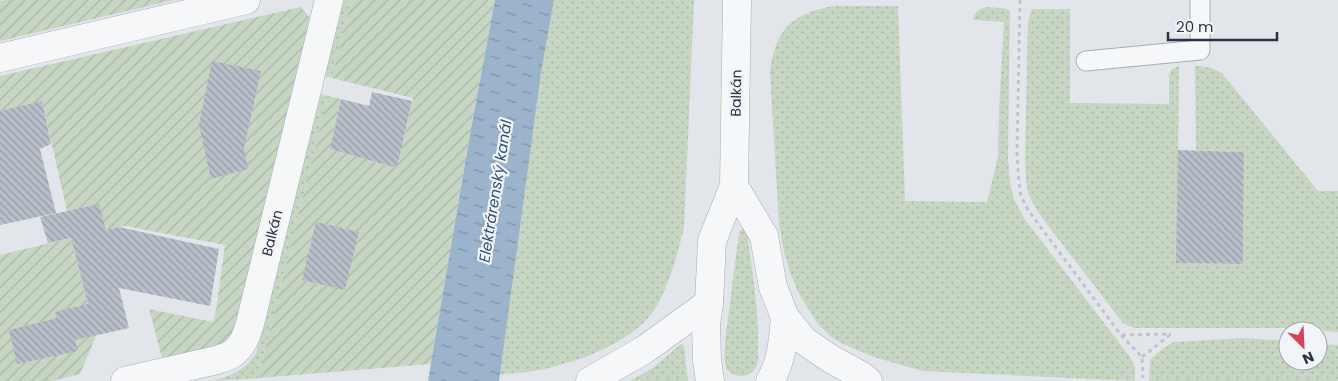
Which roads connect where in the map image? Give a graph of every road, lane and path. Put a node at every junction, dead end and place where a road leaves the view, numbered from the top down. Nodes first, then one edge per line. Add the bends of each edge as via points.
1 (246, 0) edge
2 (329, 0) edge
3 (737, 0) edge
4 (1020, 0) edge
5 (1200, 0) edge
6 (0, 58) edge
7 (1086, 61) dead end
8 (734, 186) junction
9 (709, 303) junction
10 (784, 317) junction
11 (1121, 335) junction
12 (1142, 357) junction
13 (1143, 378) dead end
14 (125, 381) edge
15 (590, 381) edge
16 (710, 381) edge
17 (770, 381) edge
18 (868, 381) edge

1 - 6 street
2 - 14 street, Balkán via 245,338 231,355
3 - 8 street, Balkán
4 - 11 path via 1017,155 1021,196
5 - 7 lane via 1200,50
8 - 9 street, Balkán via 712,241
8 - 10 street via 764,236 773,287
9 - 15 street via 644,350
9 - 16 street, Balkán via 706,324
10 - 17 street via 782,351
10 - 18 street via 803,340
11 - 12 path
11 - 12 path via 1171,334
12 - 13 path

